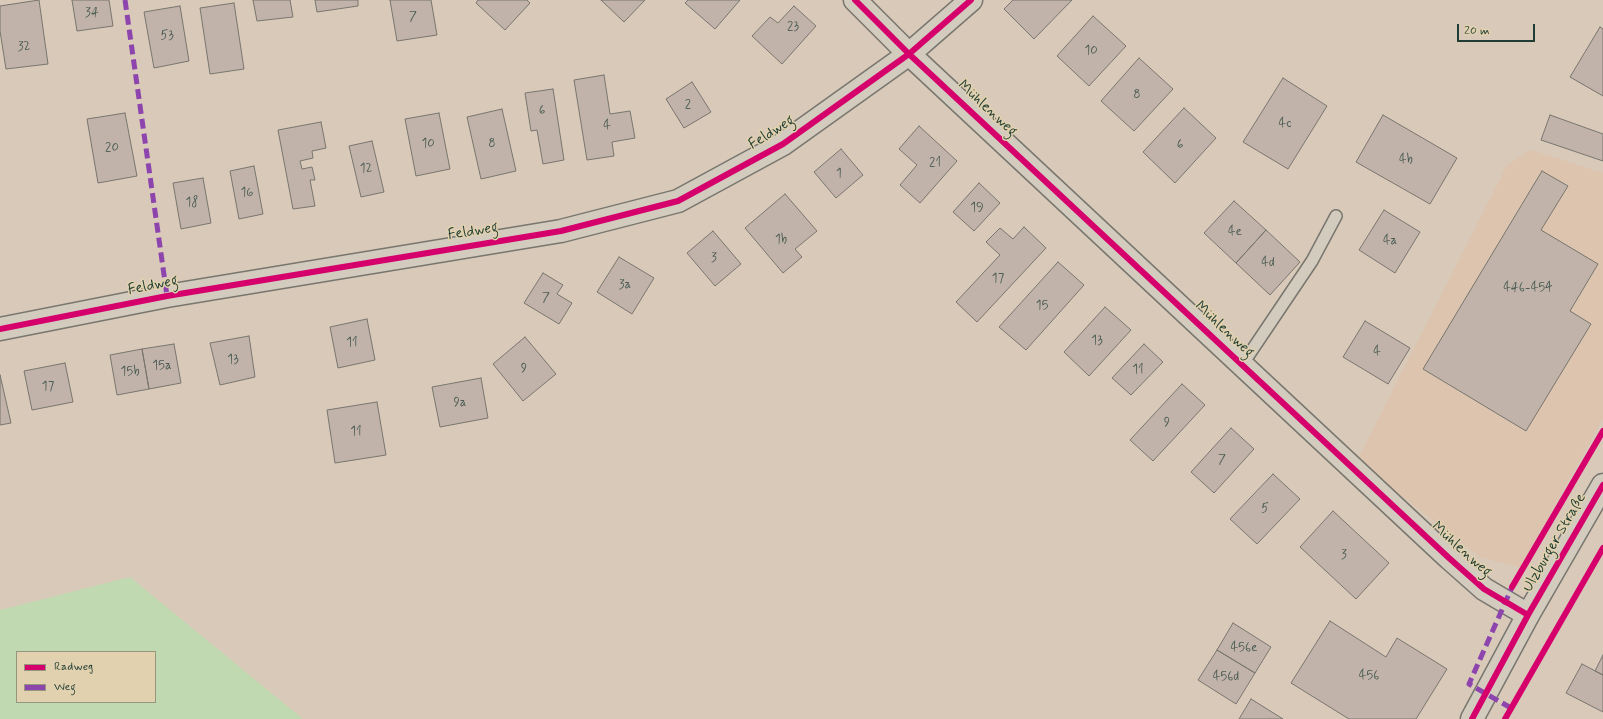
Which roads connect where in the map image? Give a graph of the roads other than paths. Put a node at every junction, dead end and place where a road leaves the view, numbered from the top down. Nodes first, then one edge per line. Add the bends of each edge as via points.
1 (855, 0) edge
2 (971, 0) edge
3 (909, 54) junction
4 (1336, 216) dead end
5 (0, 329) edge
6 (1242, 365) junction
7 (1603, 485) edge
8 (1528, 615) junction
9 (1472, 719) edge

1 - 3 street, Mühlenweg
2 - 3 street
3 - 5 street, Feldweg via 783,144 678,201 561,231 168,296
3 - 6 street, Mühlenweg
4 - 6 lane via 1312,260
6 - 8 street, Mühlenweg via 1484,589
7 - 8 street, Ulzburger Straße
8 - 9 street, Ulzburger Straße

